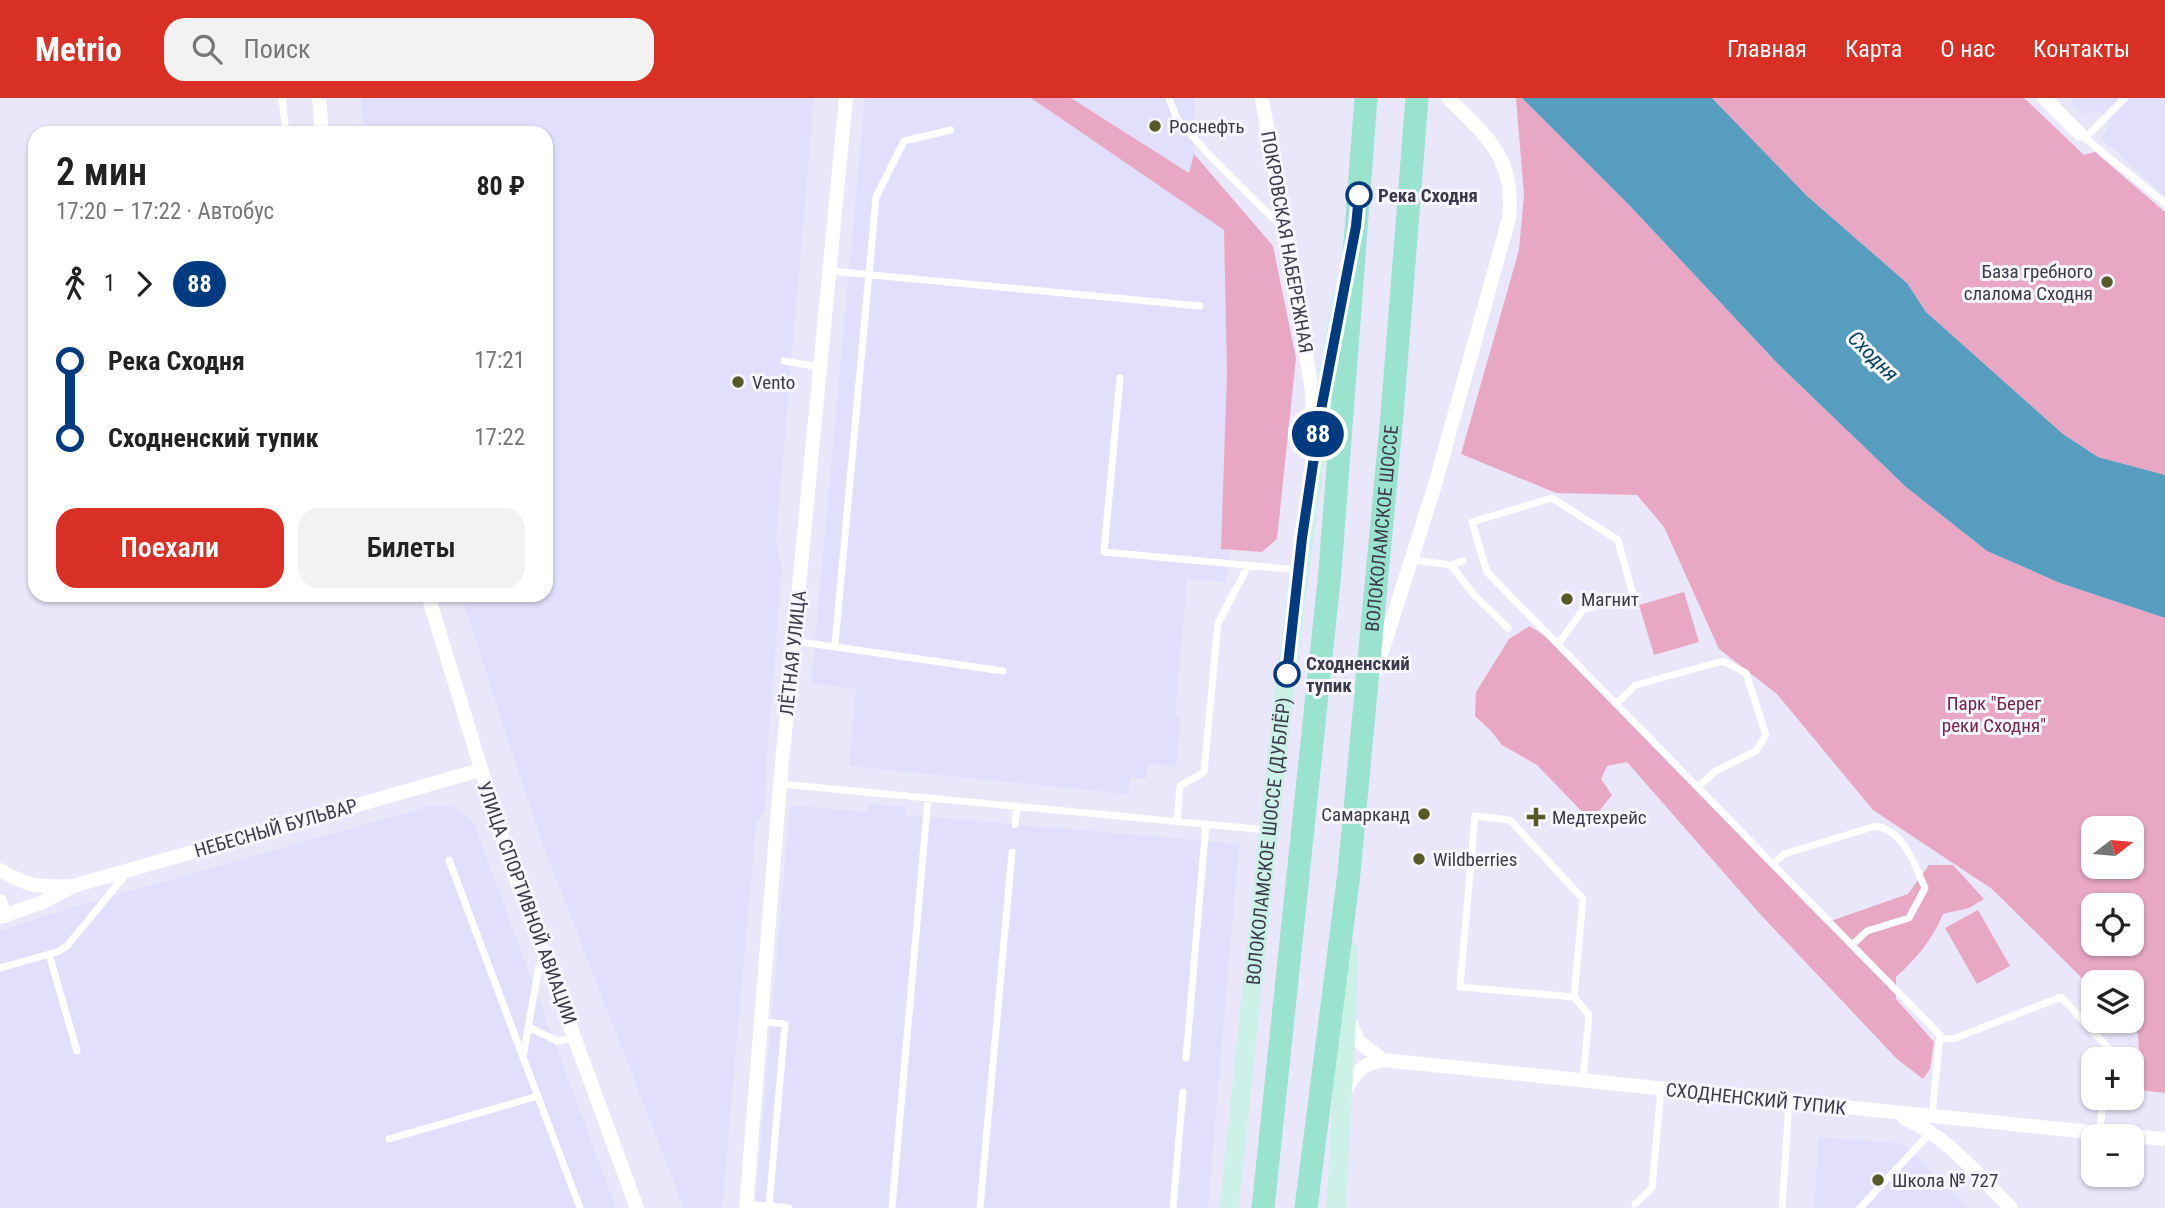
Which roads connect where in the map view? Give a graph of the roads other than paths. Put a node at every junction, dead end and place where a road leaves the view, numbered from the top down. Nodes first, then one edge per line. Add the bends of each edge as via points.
1 (282, 98) edge
2 (319, 98) edge
3 (846, 98) edge
4 (1169, 98) edge
5 (1262, 98) edge
6 (1366, 98) edge
7 (1448, 98) edge
8 (2044, 98) edge
9 (2125, 98) edge
10 (1417, 101) edge
11 (285, 126) edge
12 (321, 126) edge
13 (951, 130) dead end
14 (2083, 136) junction
15 (2165, 203) edge
16 (1356, 226) junction
17 (1285, 231) junction
18 (830, 271) junction
19 (869, 275) junction
20 (1200, 306) dead end
21 (784, 362) dead end
22 (821, 367) junction
23 (1119, 378) dead end
24 (1313, 469) junction
25 (1411, 560) junction
26 (1463, 561) dead end
27 (1451, 565) junction
28 (1248, 566) junction
29 (1299, 570) junction
30 (430, 602) edge
31 (1508, 628) dead end
32 (793, 641) junction
33 (1558, 644) junction
34 (835, 645) junction
35 (1003, 671) dead end
36 (1616, 704) junction
37 (1364, 706) junction
38 (480, 770) junction
39 (780, 784) junction
40 (1698, 787) junction
41 (928, 798) junction
42 (1017, 806) junction
43 (1177, 821) junction
44 (1206, 824) junction
45 (1015, 825) dead end
46 (1270, 830) junction
47 (1012, 852) dead end
48 (449, 860) dead end
49 (1773, 864) junction
50 (0, 870) edge
51 (129, 870) junction
52 (1349, 873) junction
53 (73, 886) junction
54 (0, 901) edge
55 (2, 917) edge
56 (1852, 946) junction
57 (542, 948) junction
58 (49, 954) junction
59 (0, 968) edge
60 (1574, 997) junction
61 (1347, 1012) junction
62 (761, 1022) junction
63 (529, 1027) junction
64 (575, 1038) junction
65 (1940, 1038) junction
66 (2107, 1047) edge
67 (77, 1051) dead end
68 (523, 1057) junction
69 (1186, 1058) dead end
70 (1383, 1060) junction
71 (1583, 1081) junction
72 (1661, 1089) junction
73 (1183, 1093) dead end
74 (538, 1096) junction
75 (1789, 1103) junction
76 (1342, 1105) junction
77 (1894, 1114) junction
78 (1932, 1116) junction
79 (2081, 1131) edge
80 (1931, 1132) junction
81 (2144, 1137) edge
82 (389, 1139) dead end
83 (2165, 1139) edge
84 (1635, 1205) dead end
85 (746, 1206) edge
86 (769, 1206) edge
87 (580, 1208) edge
88 (637, 1208) edge
89 (789, 1208) edge
90 (892, 1208) edge
91 (980, 1208) edge
92 (1173, 1208) edge
93 (1229, 1208) edge
94 (1263, 1208) edge
95 (1306, 1208) edge
96 (1336, 1208) edge
97 (1782, 1208) edge
98 (1860, 1208) edge
99 (2011, 1208) edge

1 - 11 lane
2 - 12 street
3 - 18 street, ЛЁТНАЯ УЛИЦА
4 - 17 lane via 1177,119
5 - 17 street, ПОКРОВСКАЯ НАБЕРЕЖНАЯ
6 - 16 main road
7 - 25 street via 1494,145 1508,175 1511,197 1509,218
8 - 14 street
9 - 14 lane
10 - 37 main road, ВОЛОКОЛАМСКОЕ ШОССЕ
13 - 19 lane via 904,141 876,197
14 - 15 lane
16 - 24 street, ВОЛОКОЛАМСКОЕ ШОССЕ (ДУБЛЁР)
16 - 94 main road via 1330,571
17 - 24 street, ПОКРОВСКАЯ НАБЕРЕЖНАЯ via 1312,391
18 - 19 lane
18 - 22 street, ЛЁТНАЯ УЛИЦА
19 - 20 lane
19 - 34 lane
21 - 22 lane
22 - 32 street, ЛЁТНАЯ УЛИЦА
23 - 28 lane via 1104,552
24 - 29 street, ВОЛОКОЛАМСКОЕ ШОССЕ (ДУБЛЁР)
25 - 27 lane
25 - 37 street
26 - 27 lane
27 - 31 lane
28 - 29 lane
28 - 43 lane via 1218,623 1204,772 1181,786
29 - 46 street, ВОЛОКОЛАМСКОЕ ШОССЕ (ДУБЛЁР)
30 - 38 street, УЛИЦА СПОРТИВНОЙ АВИАЦИИ
32 - 34 lane
32 - 39 street, ЛЁТНАЯ УЛИЦА
33 - 33 lane via 1487,572 1472,522 1552,498 1618,540 1633,595 1583,610
33 - 36 lane
34 - 35 lane
36 - 40 lane
36 - 40 lane via 1636,685 1723,661 1746,673 1766,735 1756,751 1714,772
37 - 52 main road, ВОЛОКОЛАМСКОЕ ШОССЕ
38 - 51 street, НЕБЕСНЫЙ БУЛЬВАР
38 - 57 street, УЛИЦА СПОРТИВНОЙ АВИАЦИИ
39 - 41 lane
39 - 62 street, ЛЁТНАЯ УЛИЦА
40 - 49 lane
41 - 42 lane
41 - 90 lane
42 - 43 lane
42 - 45 lane
43 - 44 lane
44 - 46 lane
44 - 69 lane
46 - 93 street, ВОЛОКОЛАМСКОЕ ШОССЕ (ДУБЛЁР)
47 - 91 lane
48 - 68 lane
49 - 56 lane
49 - 56 lane via 1784,854 1876,826 1887,828 1908,847 1925,888 1909,918 1867,930
50 - 53 street, НЕБЕСНЫЙ БУЛЬВАР via 37,887
51 - 53 street, НЕБЕСНЫЙ БУЛЬВАР
51 - 58 lane via 72,942
52 - 61 street
52 - 95 main road, ВОЛОКОЛАМСКОЕ ШОССЕ
53 - 55 street, НЕБЕСНЫЙ БУЛЬВАР
54 - 55 street
56 - 65 lane
57 - 63 lane
57 - 64 street, УЛИЦА СПОРТИВНОЙ АВИАЦИИ
58 - 59 lane
58 - 67 lane
60 - 60 lane via 1460,987 1475,816 1510,820 1583,899
60 - 71 lane via 1589,1015
61 - 70 street via 1359,1041
61 - 76 street
62 - 85 street, ЛЁТНАЯ УЛИЦА
62 - 86 lane via 785,1024
63 - 64 lane via 557,1041
63 - 68 lane
64 - 88 street, УЛИЦА СПОРТИВНОЙ АВИАЦИИ
65 - 66 lane via 1953,1039 2061,997
65 - 78 lane
68 - 74 lane
70 - 71 street, СХОДНЕНСКИЙ ТУПИК
70 - 76 street via 1357,1072
71 - 72 street, СХОДНЕНСКИЙ ТУПИК
72 - 75 street, СХОДНЕНСКИЙ ТУПИК
72 - 84 lane via 1652,1188
73 - 92 lane
74 - 82 lane
74 - 87 lane
75 - 77 street, СХОДНЕНСКИЙ ТУПИК
75 - 97 lane
76 - 96 street
77 - 78 street, СХОДНЕНСКИЙ ТУПИК
77 - 80 street
78 - 79 street, СХОДНЕНСКИЙ ТУПИК
80 - 98 lane
80 - 99 street
81 - 83 street, СХОДНЕНСКИЙ ТУПИК
85 - 86 lane
86 - 89 lane

